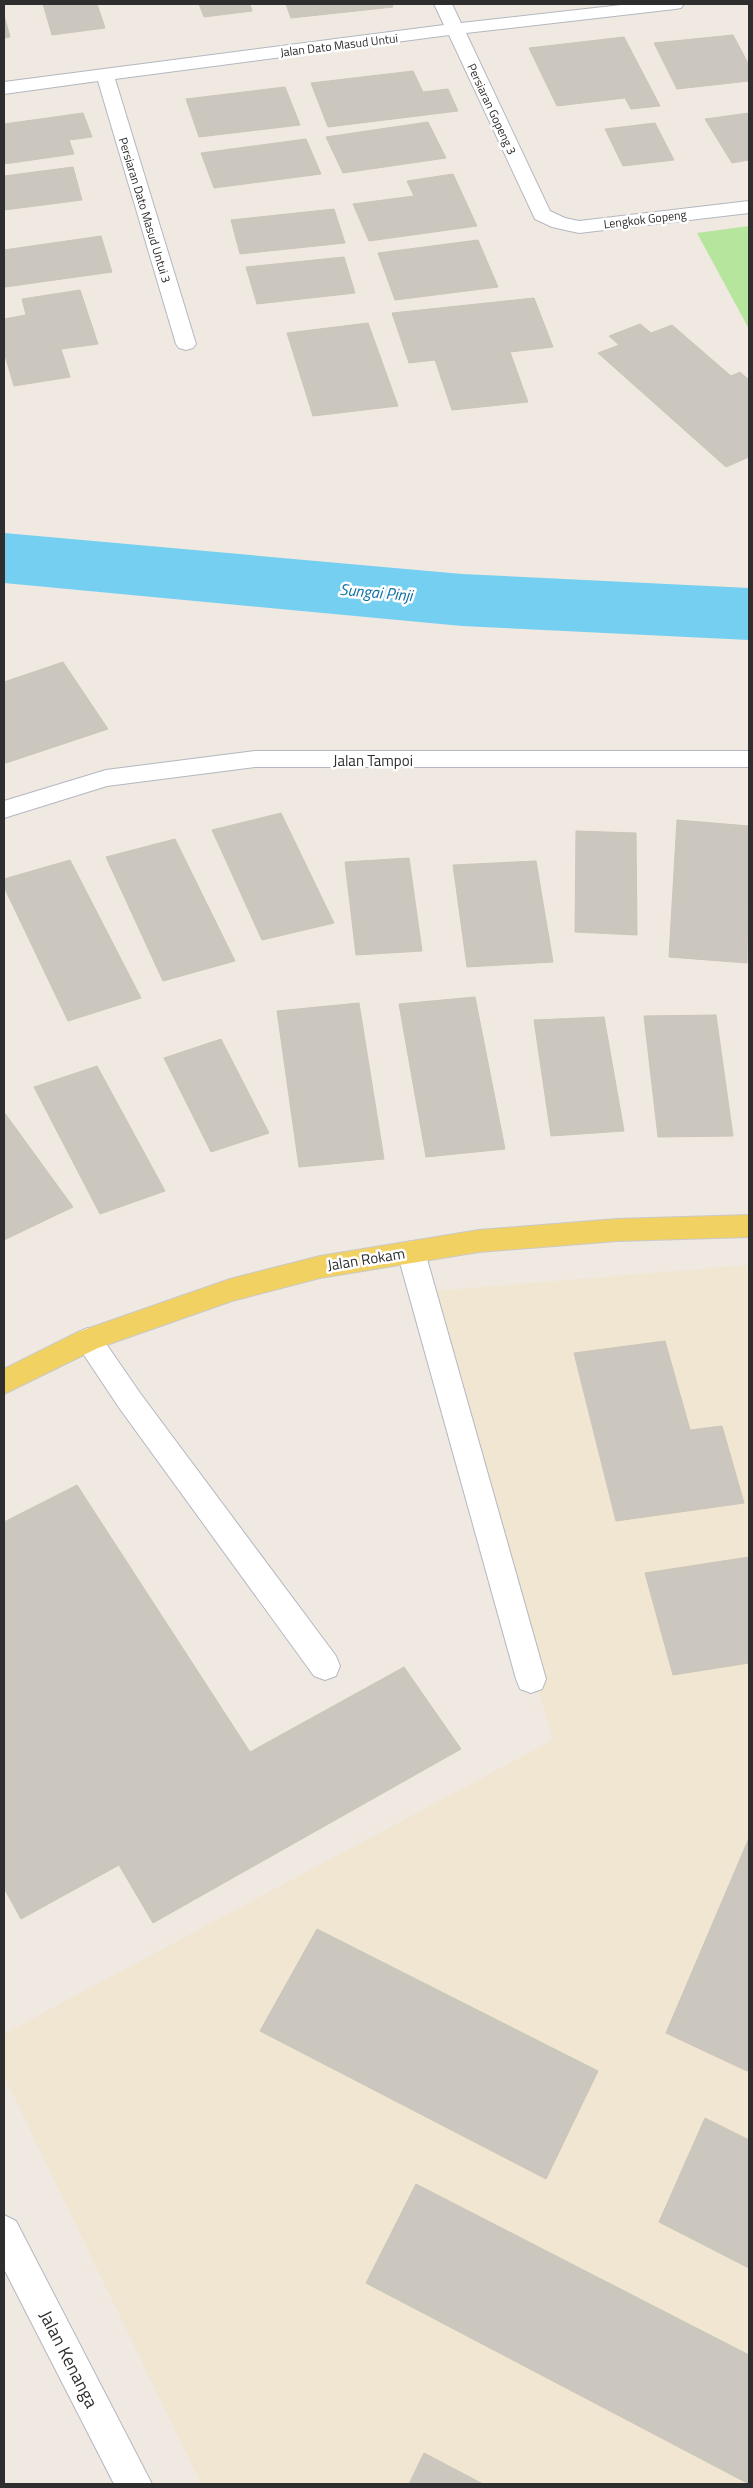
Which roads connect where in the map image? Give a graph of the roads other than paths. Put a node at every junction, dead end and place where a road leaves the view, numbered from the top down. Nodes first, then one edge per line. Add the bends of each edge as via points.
1 (443, 4) edge
2 (675, 4) edge
3 (455, 29) junction
4 (105, 75) junction
5 (4, 88) edge
6 (749, 207) edge
7 (542, 215) joint
8 (186, 344) dead end
9 (749, 759) edge
10 (4, 810) edge
11 (749, 1226) edge
12 (412, 1252) junction
13 (88, 1340) junction
14 (4, 1382) edge
15 (325, 1666) dead end
16 (531, 1679) dead end
17 (4, 2233) edge
18 (134, 2484) edge

1 - 3 street, Persiaran Gopeng 3
2 - 3 street, Jalan Dato Masud Untui
3 - 4 street, Jalan Dato Masud Untui
3 - 7 street, Persiaran Gopeng 3
4 - 5 street, Jalan Dato Masud Untui
4 - 8 street, Persiaran Dato Masud Untui 3
6 - 7 street, Lengkok Gopeng via 579,227
9 - 10 street, Jalan Tampoi via 255,759 106,778
11 - 12 main road, Jalan Rokam via 607,1230 479,1241
12 - 13 main road, Jalan Rokam via 320,1267 230,1290
12 - 16 street
13 - 14 main road, Jalan Rokam
13 - 15 street
17 - 18 street, Jalan Kenanga

